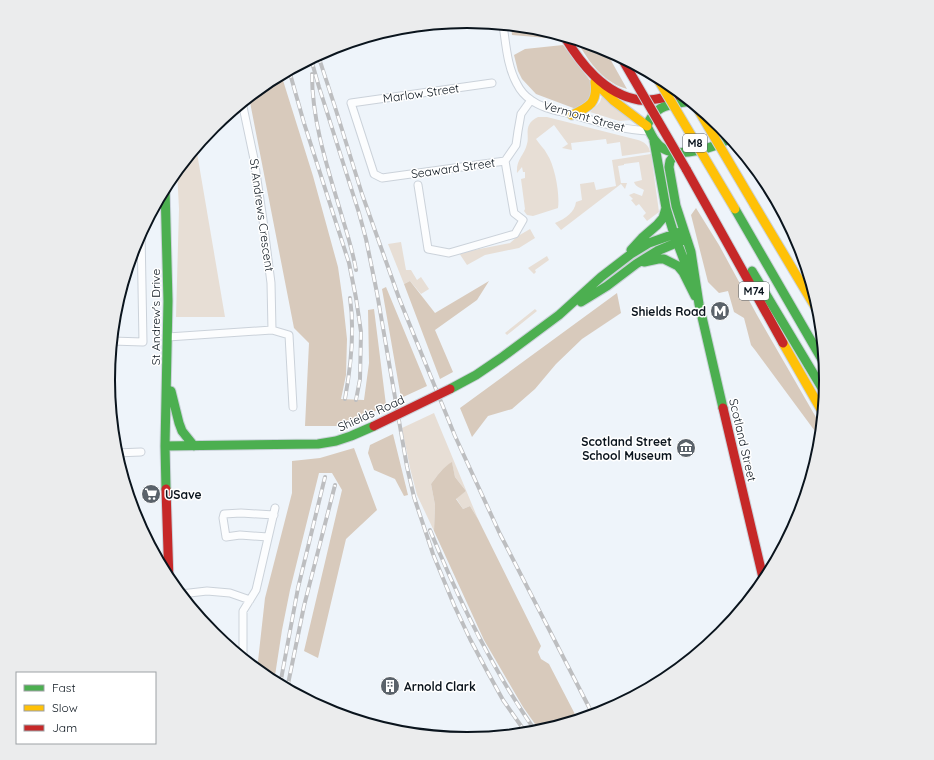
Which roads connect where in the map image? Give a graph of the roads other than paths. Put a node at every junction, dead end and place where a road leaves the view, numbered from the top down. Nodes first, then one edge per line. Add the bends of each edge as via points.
1 (504, 30) edge
2 (569, 43) edge
3 (626, 66) edge
4 (586, 68) junction
5 (595, 82) junction
6 (492, 83) dead end
7 (662, 87) edge
8 (674, 95) edge
9 (531, 100) junction
10 (683, 102) edge
11 (243, 108) edge
12 (572, 114) junction
13 (704, 120) edge
14 (648, 129) junction
15 (654, 141) junction
16 (725, 141) edge
17 (676, 153) junction
18 (505, 161) junction
19 (686, 169) junction
20 (382, 178) joint
21 (418, 185) dead end
22 (165, 199) edge
23 (666, 208) junction
24 (681, 236) junction
25 (138, 255) edge
26 (622, 261) junction
27 (636, 264) junction
28 (809, 296) edge
29 (700, 304) junction
30 (559, 315) junction
31 (272, 330) junction
32 (168, 336) junction
33 (117, 341) edge
34 (818, 352) edge
35 (167, 371) junction
36 (819, 383) edge
37 (818, 404) edge
38 (293, 407) dead end
39 (165, 446) junction
40 (194, 446) junction
41 (141, 452) dead end
42 (123, 453) edge
43 (268, 537) junction
44 (169, 567) edge
45 (762, 573) edge
46 (188, 593) edge
47 (250, 600) junction
48 (244, 652) edge

1 - 9 street, Vermont Street via 512,73 520,88
2 - 4 main road
3 - 19 main road, M8, bridge
4 - 5 main road
4 - 8 main road via 620,94 639,100
5 - 12 main road via 597,94 594,100 584,109
5 - 14 main road via 614,102
6 - 20 street, Marlow Street via 351,103 374,174
7 - 34 main road, M8, bridge
9 - 12 street, Vermont Street via 545,107
9 - 18 street, Seaward Street via 521,114 516,145
10 - 14 main road via 658,109 649,120
11 - 31 street, St Andrews Crescent via 263,220 271,283
12 - 14 street, Vermont Street via 634,130
13 - 28 main road, M8, bridge
14 - 15 main road, Scotland Street
15 - 17 main road via 663,149
15 - 23 main road, Scotland Street
16 - 17 main road via 711,147
17 - 24 main road, Scotland Street via 669,167
18 - 20 street, Seaward Street
18 - 21 street via 514,212 523,220 515,234 449,253 428,249
19 - 36 main road, M8
19 - 37 main road, M74
22 - 32 main road, St Andrew's Drive
23 - 24 main road, Scotland Street
23 - 26 main road via 663,218
24 - 26 main road, Shields Road via 649,242
24 - 27 main road, Shields Road
24 - 29 main road, Scotland Street via 691,252
25 - 33 street via 143,342
26 - 30 main road, Shields Road
27 - 29 main road via 664,259 678,266
27 - 30 main road, Shields Road
29 - 45 main road, Scotland Street
30 - 40 main road, Shields Road, bridge via 476,375 351,436 318,444
31 - 32 street
31 - 38 street via 289,335
32 - 35 main road, St Andrew's Drive
35 - 39 main road, St Andrew's Drive
35 - 40 main road via 179,423
39 - 40 main road, Shields Road
39 - 44 main road, St Andrew's Drive
41 - 42 street
43 - 43 street via 226,537 222,518 224,514 275,511
43 - 47 street via 256,590
46 - 47 street via 230,593
47 - 48 street via 243,611

